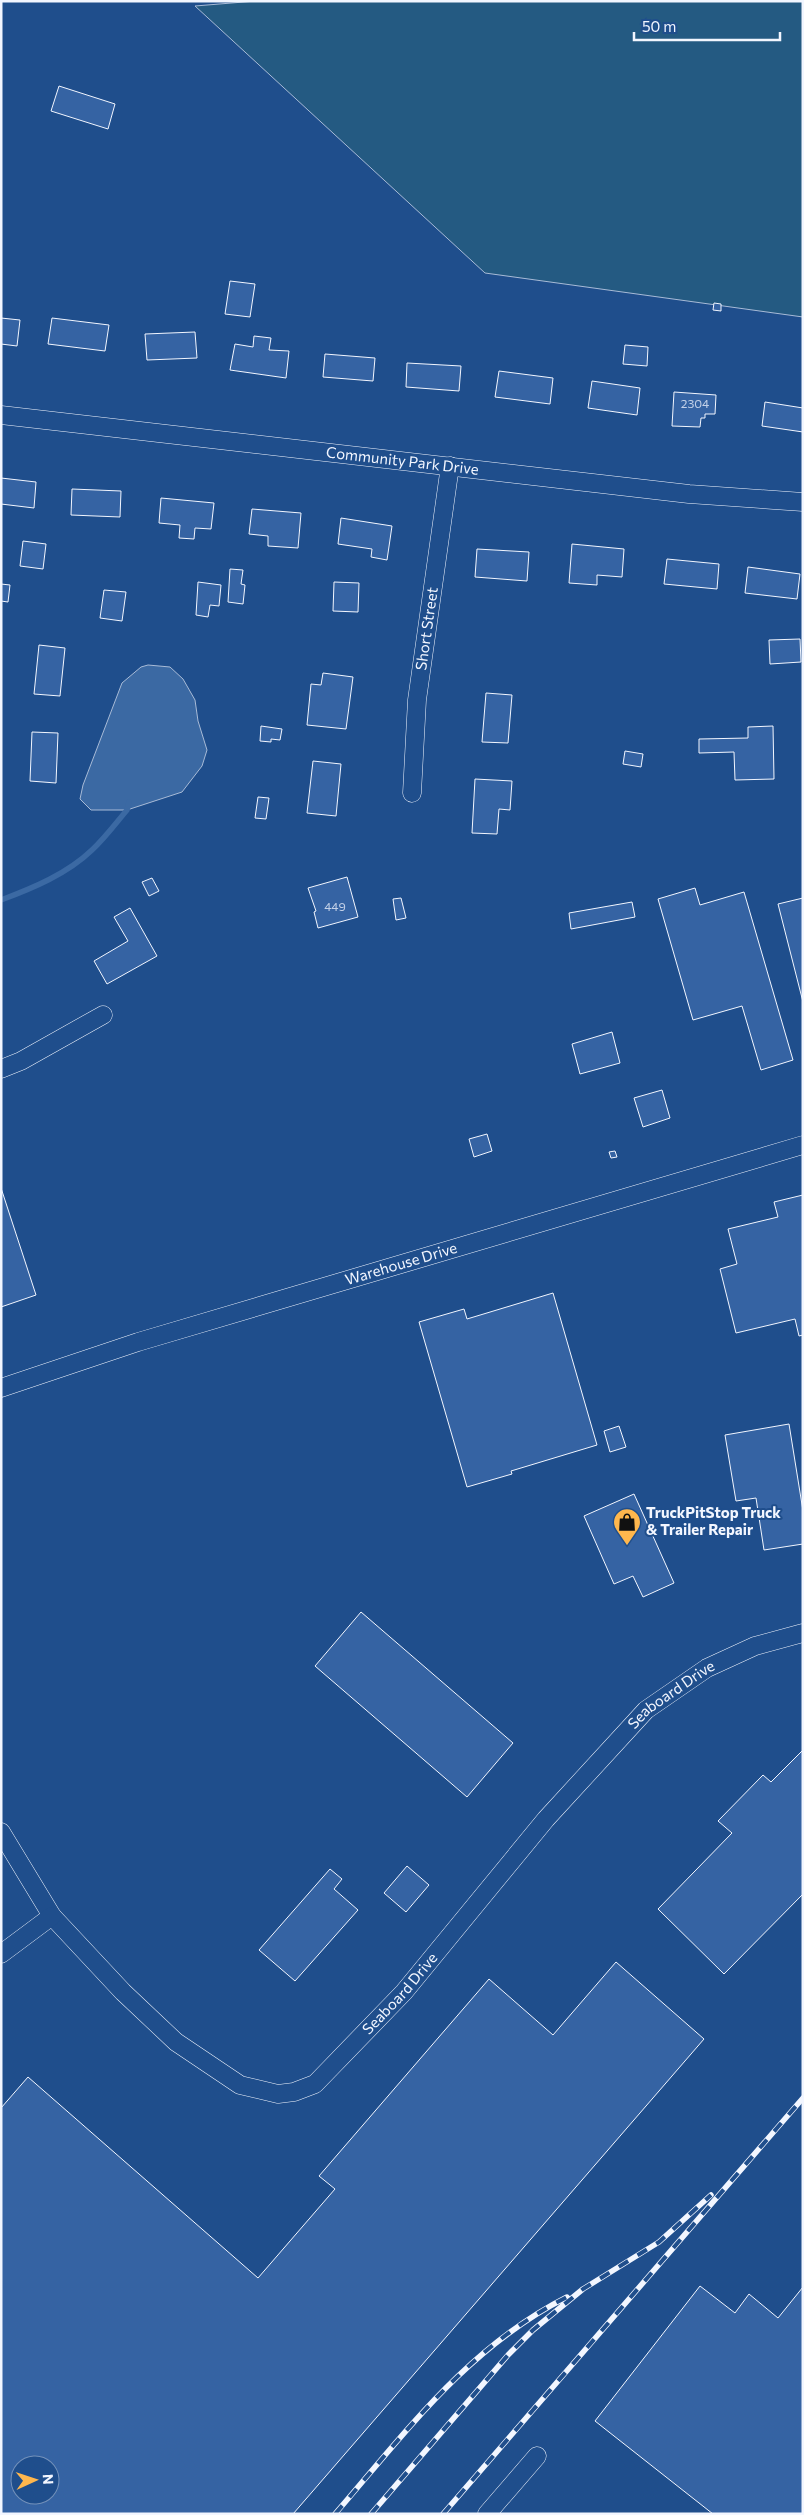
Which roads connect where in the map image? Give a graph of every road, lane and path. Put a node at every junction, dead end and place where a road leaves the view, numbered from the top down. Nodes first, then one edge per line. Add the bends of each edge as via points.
1 (1, 415) edge
2 (450, 466) junction
3 (803, 502) edge
4 (412, 793) dead end
5 (103, 1015) dead end
6 (1, 1070) edge
7 (803, 1145) edge
8 (1, 1388) edge
9 (803, 1633) edge
10 (1, 1832) edge
11 (52, 1916) junction
12 (1, 1954) edge
13 (537, 2456) dead end
14 (488, 2514) edge

1 - 2 street, Community Park Drive
2 - 3 street, Community Park Drive via 689,494
2 - 4 street, Short Street via 417,700
5 - 6 street
7 - 8 street, Warehouse Drive via 138,1342
9 - 11 street, Seaboard Drive via 755,1646 707,1668 646,1710 546,1819 404,1992 315,2084 294,2092 278,2094 240,2085 176,2042 123,1992
10 - 11 street, Seaboard Drive
11 - 12 street
13 - 14 street

